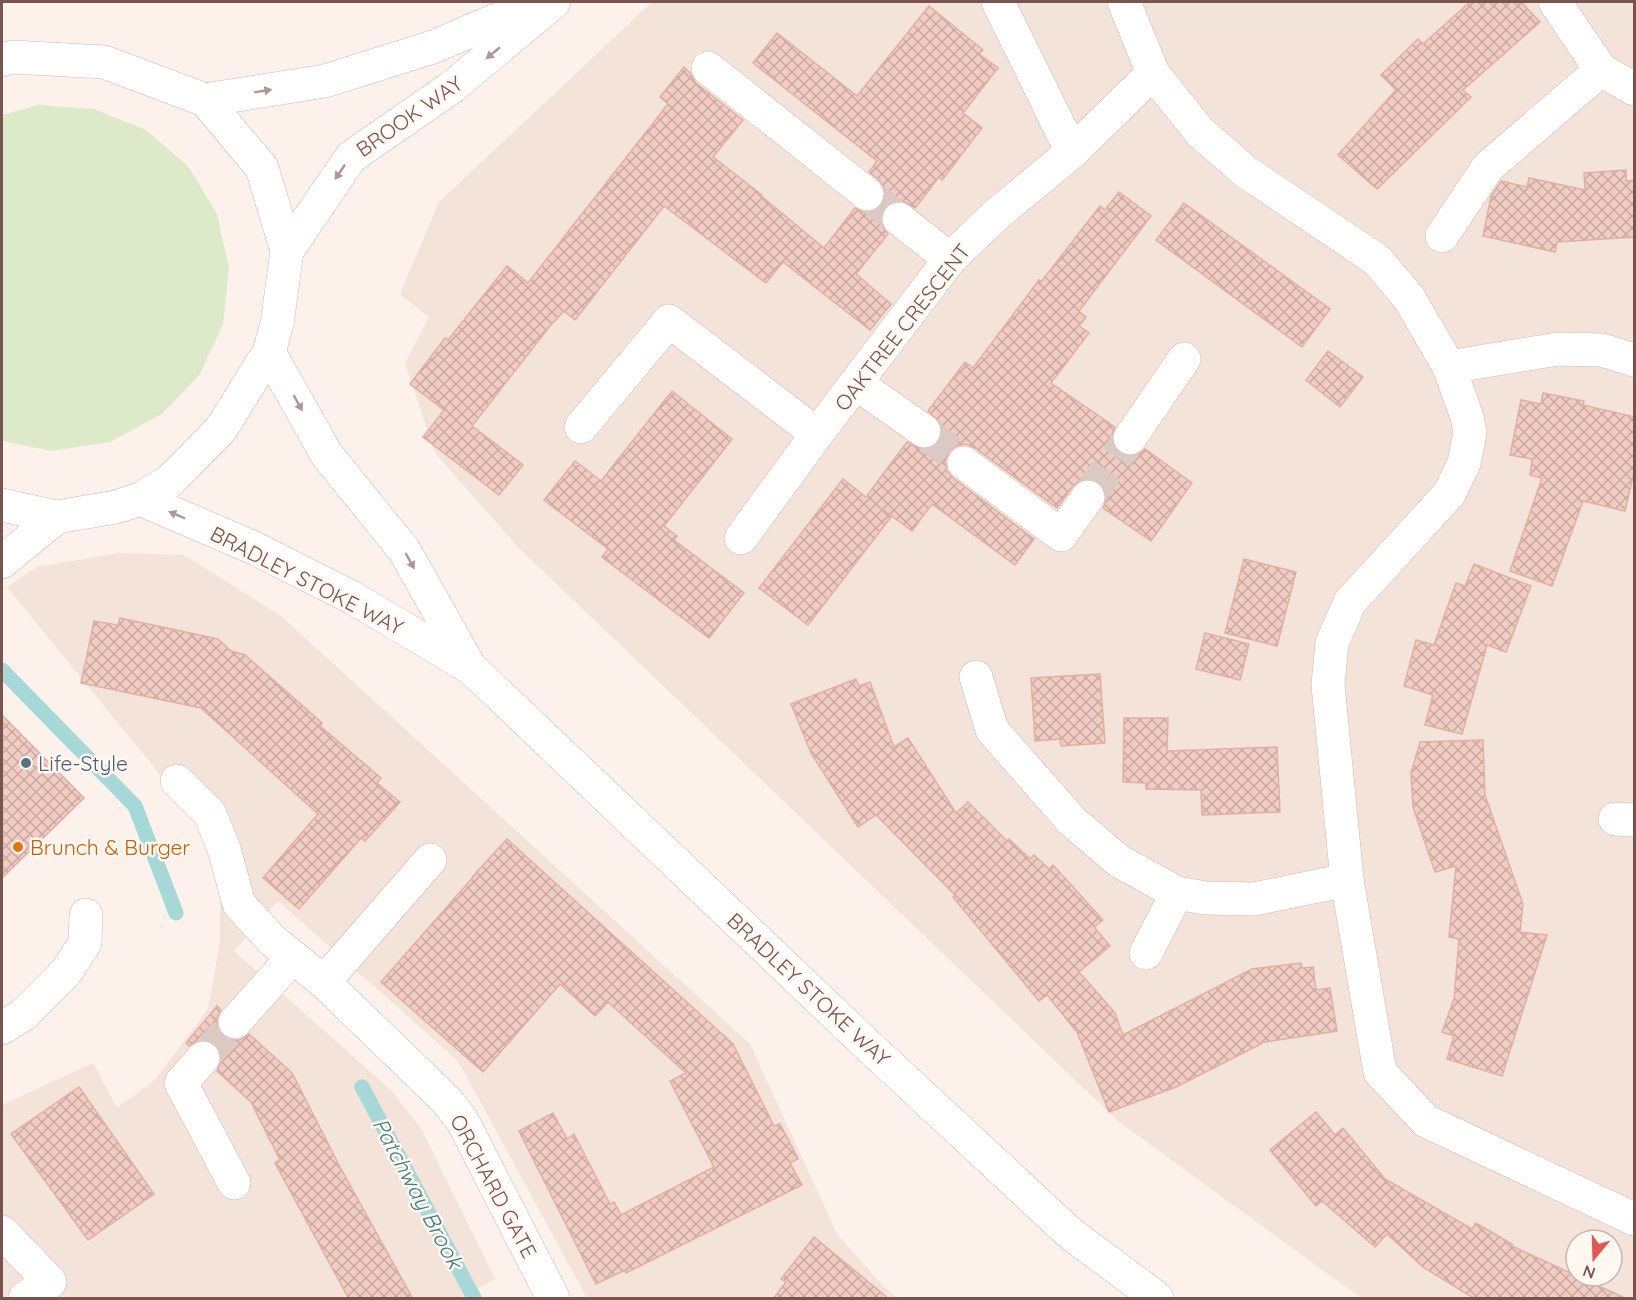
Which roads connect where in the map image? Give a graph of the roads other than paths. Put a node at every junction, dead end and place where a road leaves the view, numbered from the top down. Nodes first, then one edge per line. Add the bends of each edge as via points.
1 (538, 2) edge
2 (554, 2) edge
3 (998, 2) edge
4 (1124, 2) edge
5 (1555, 2) edge
6 (5, 56) edge
7 (708, 68) dead end
8 (1601, 70) junction
9 (1153, 73) junction
10 (1635, 89) edge
11 (205, 100) junction
12 (1072, 152) junction
13 (867, 194) tunnel mouth
14 (899, 219) tunnel mouth
15 (1442, 236) dead end
16 (287, 251) junction
17 (950, 260) junction
18 (269, 352) junction
19 (1184, 359) dead end
20 (1635, 360) edge
21 (1449, 367) junction
22 (857, 384) junction
23 (581, 427) dead end
24 (924, 431) tunnel mouth
25 (817, 434) junction
26 (1130, 438) tunnel mouth
27 (964, 463) tunnel mouth
28 (1088, 497) tunnel mouth
29 (140, 499) junction
30 (2, 505) edge
31 (57, 517) junction
32 (741, 538) dead end
33 (2, 562) edge
34 (471, 668) junction
35 (976, 677) dead end
36 (177, 782) dead end
37 (430, 860) dead end
38 (1347, 880) junction
39 (1177, 893) junction
40 (86, 915) dead end
41 (1146, 953) dead end
42 (293, 957) junction
43 (324, 982) junction
44 (235, 1022) tunnel mouth
45 (2, 1028) edge
46 (203, 1058) tunnel mouth
47 (234, 1183) dead end
48 (1635, 1219) edge
49 (2, 1232) edge
50 (2, 1287) edge
51 (551, 1298) edge
52 (8, 1299) edge
53 (25, 1299) edge
54 (1156, 1299) edge

11 -> 1 street, BROOK WAY via 325,81 433,47
2 -> 16 street, BROOK WAY via 452,87 351,157
3 - 12 street
4 - 9 street
5 - 8 street
6 - 11 street via 104,62
7 - 13 street
8 - 10 street
8 - 15 street via 1488,167
9 - 12 street, OAKTREE CRESCENT
9 - 21 street via 1200,132 1246,172 1377,260 1409,298
11 - 16 street via 262,168
12 - 17 street, OAKTREE CRESCENT via 996,215
14 - 17 street
16 - 18 street
17 - 22 street, OAKTREE CRESCENT
18 - 29 street via 221,429 170,481
18 -> 34 street, BRADLEY STOKE WAY via 327,455 404,550
19 - 26 street
20 - 21 street via 1602,350 1558,349
21 - 38 street via 1470,433 1464,463 1449,494 1350,602 1332,643 1328,685
22 - 24 street
22 - 25 street, OAKTREE CRESCENT
23 - 25 street via 669,321
25 - 32 street, OAKTREE CRESCENT
27 - 28 street via 1061,536
29 - 31 street
34 -> 29 street, BRADLEY STOKE WAY via 343,593 252,547
30 - 31 street
31 - 33 street
34 - 54 street, BRADLEY STOKE WAY via 1062,1226
35 - 39 street via 992,730 1072,821 1119,861
36 - 42 street, ORCHARD GATE via 210,814 239,904
37 - 43 street
38 - 39 street via 1254,899
38 - 48 street via 1380,1072 1426,1121
39 - 41 street
40 - 45 street via 85,943 66,972 23,1015
42 - 43 street, ORCHARD GATE
42 - 44 street
43 - 51 street, ORCHARD GATE via 448,1102 463,1122
46 - 47 street via 182,1083
49 - 53 street via 50,1282
50 - 52 street

